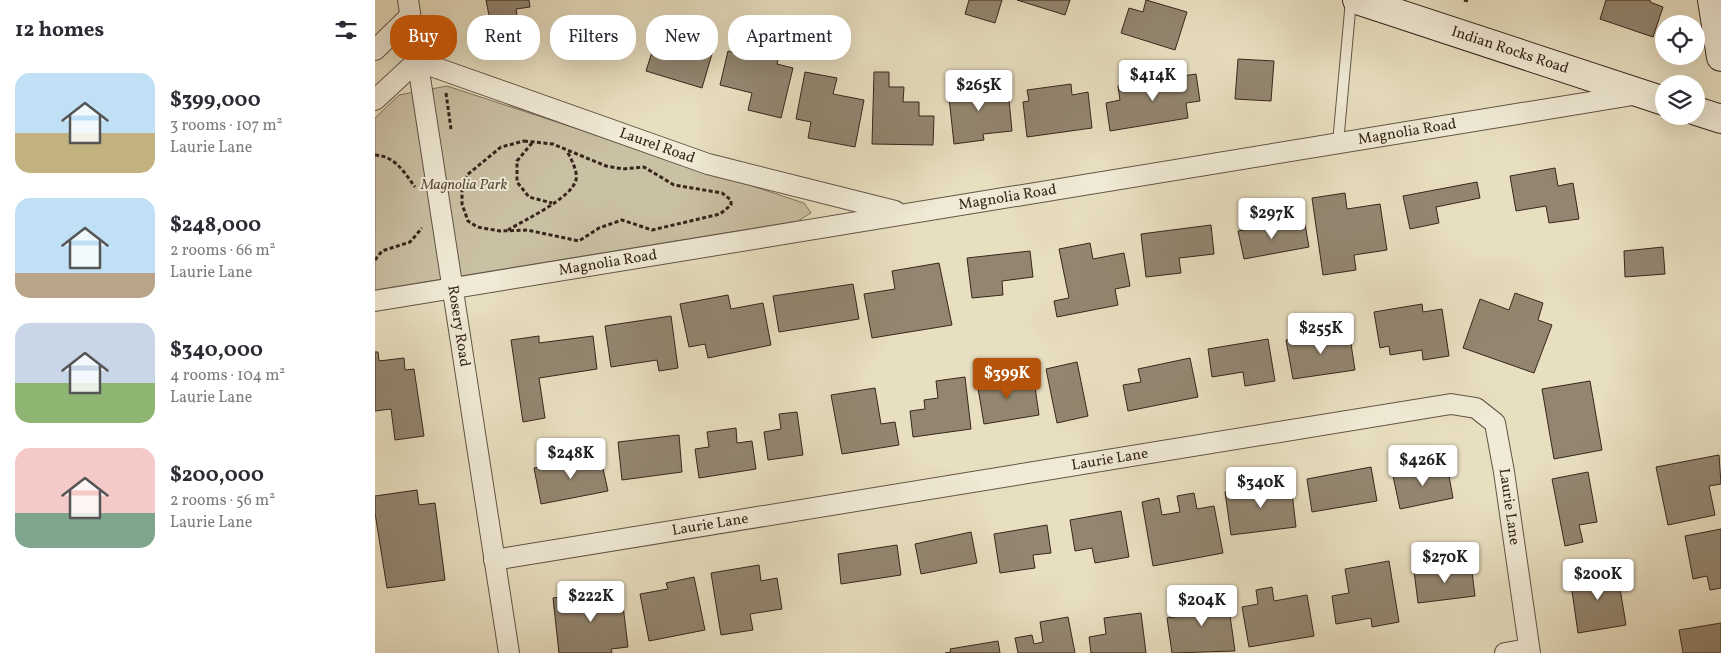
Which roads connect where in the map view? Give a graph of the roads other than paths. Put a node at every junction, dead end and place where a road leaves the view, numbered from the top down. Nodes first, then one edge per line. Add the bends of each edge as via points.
1 (1351, 0) edge
2 (1357, 0) edge
3 (1712, 0) edge
4 (409, 8) edge
5 (375, 50) edge
6 (1721, 57) edge
7 (417, 61) junction
8 (1653, 98) edge
9 (375, 100) edge
10 (1705, 114) edge
11 (1721, 119) edge
12 (1338, 143) junction
13 (904, 213) junction
14 (452, 289) junction
15 (375, 301) edge
16 (494, 560) junction
17 (1530, 651) edge
18 (509, 653) edge
19 (1505, 653) edge

1 - 12 lane
2 - 8 street, Indian Rocks Road
3 - 6 street
4 - 5 street
4 - 7 street, Rosery Road
7 - 9 street
7 - 13 street, Laurel Road via 708,164
7 - 14 street, Rosery Road
8 - 12 street, Magnolia Road
10 - 11 street
12 - 13 street, Magnolia Road
13 - 14 street, Magnolia Road
14 - 15 street, Magnolia Road
14 - 16 street, Rosery Road
16 - 17 street, Laurie Lane via 1451,404 1476,408 1495,423
16 - 18 street, Rosery Road
17 - 19 street

